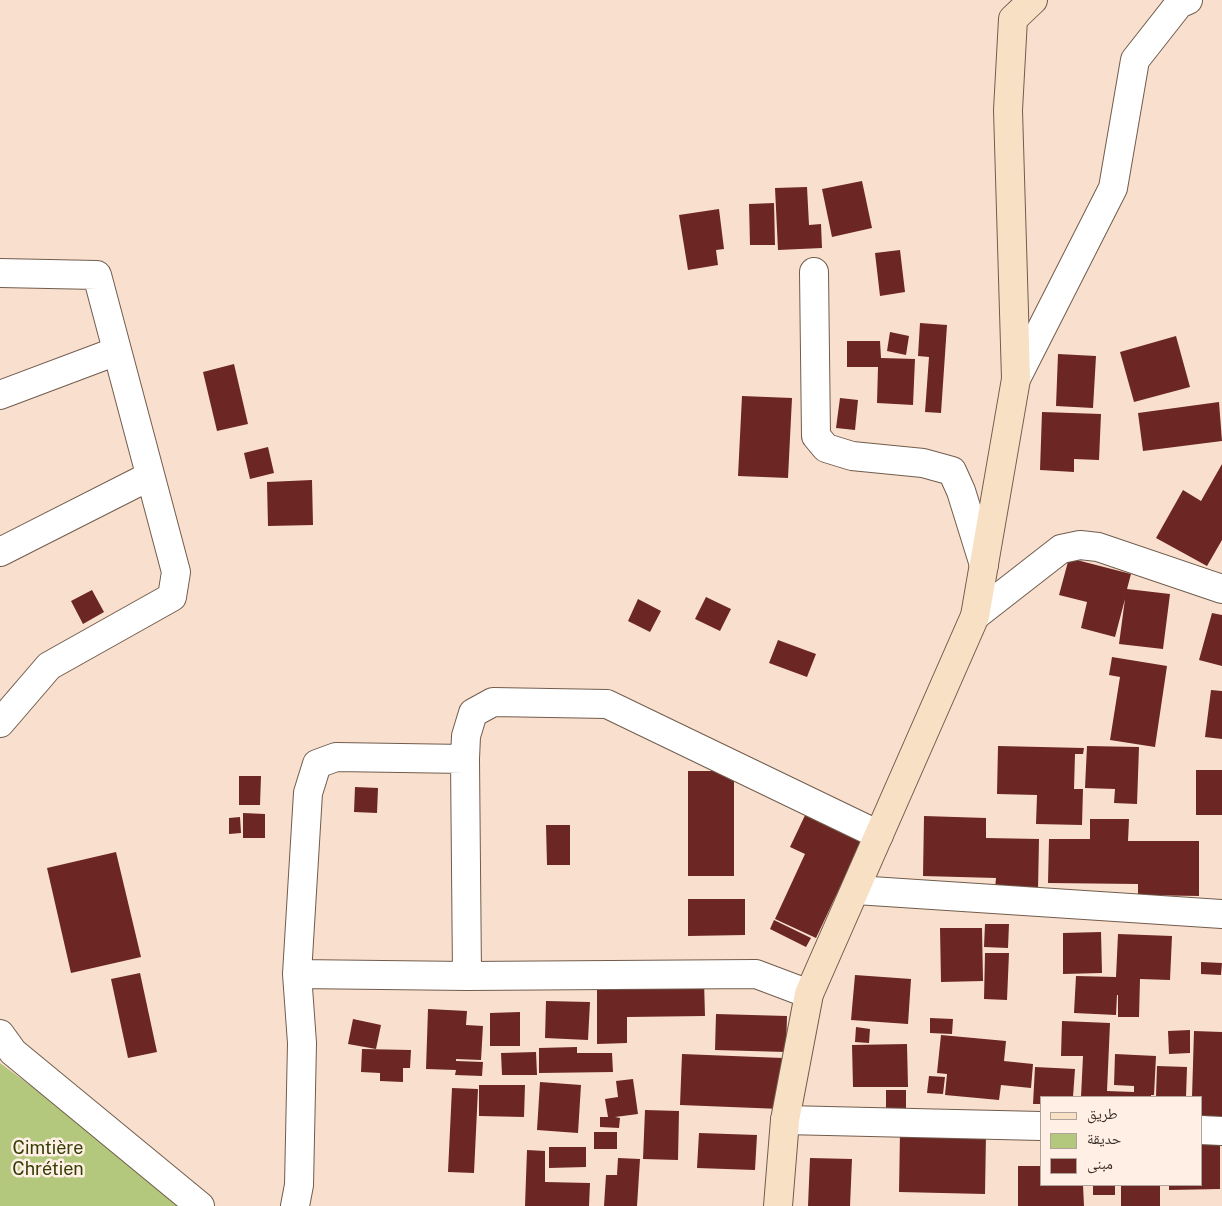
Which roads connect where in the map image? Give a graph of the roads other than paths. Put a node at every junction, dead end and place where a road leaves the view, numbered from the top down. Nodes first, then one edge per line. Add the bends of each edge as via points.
1 (1033, 0) edge
2 (1188, 0) edge
3 (814, 272) dead end
4 (0, 273) edge
5 (117, 351) junction
6 (1016, 379) junction
7 (0, 395) edge
8 (150, 476) junction
9 (0, 552) edge
10 (984, 564) junction
11 (1222, 589) edge
12 (975, 616) junction
13 (0, 723) edge
14 (465, 759) junction
15 (880, 835) junction
16 (856, 890) junction
17 (1222, 914) edge
18 (297, 974) junction
19 (467, 976) junction
20 (809, 994) junction
21 (0, 1034) edge
22 (786, 1120) junction
23 (1040, 1126) edge
24 (1202, 1130) edge
25 (1222, 1131) edge
26 (200, 1206) edge
27 (295, 1206) edge
28 (778, 1206) edge

1 - 6 main road via 1013,19 1008,110
2 - 6 street via 1179,4 1135,60 1113,188
3 - 10 street via 816,436 826,448 852,456 923,463 952,471
4 - 5 street via 97,275
5 - 7 street
5 - 8 street
6 - 10 main road
8 - 9 street
8 - 13 street via 176,572 172,597 49,666
10 - 12 main road
11 - 12 street via 1098,546 1080,545 1061,549
12 - 15 main road
14 - 15 street via 466,736 473,713 493,702 607,704
14 - 18 street via 336,757 316,764 308,793
14 - 19 street
15 - 16 main road
16 - 17 street
16 - 20 main road
18 - 19 street
18 - 27 street via 302,1043 299,1185
19 - 20 street via 756,974
20 - 22 main road
21 - 26 street via 12,1052
22 - 23 street
22 - 28 main road
24 - 25 street

